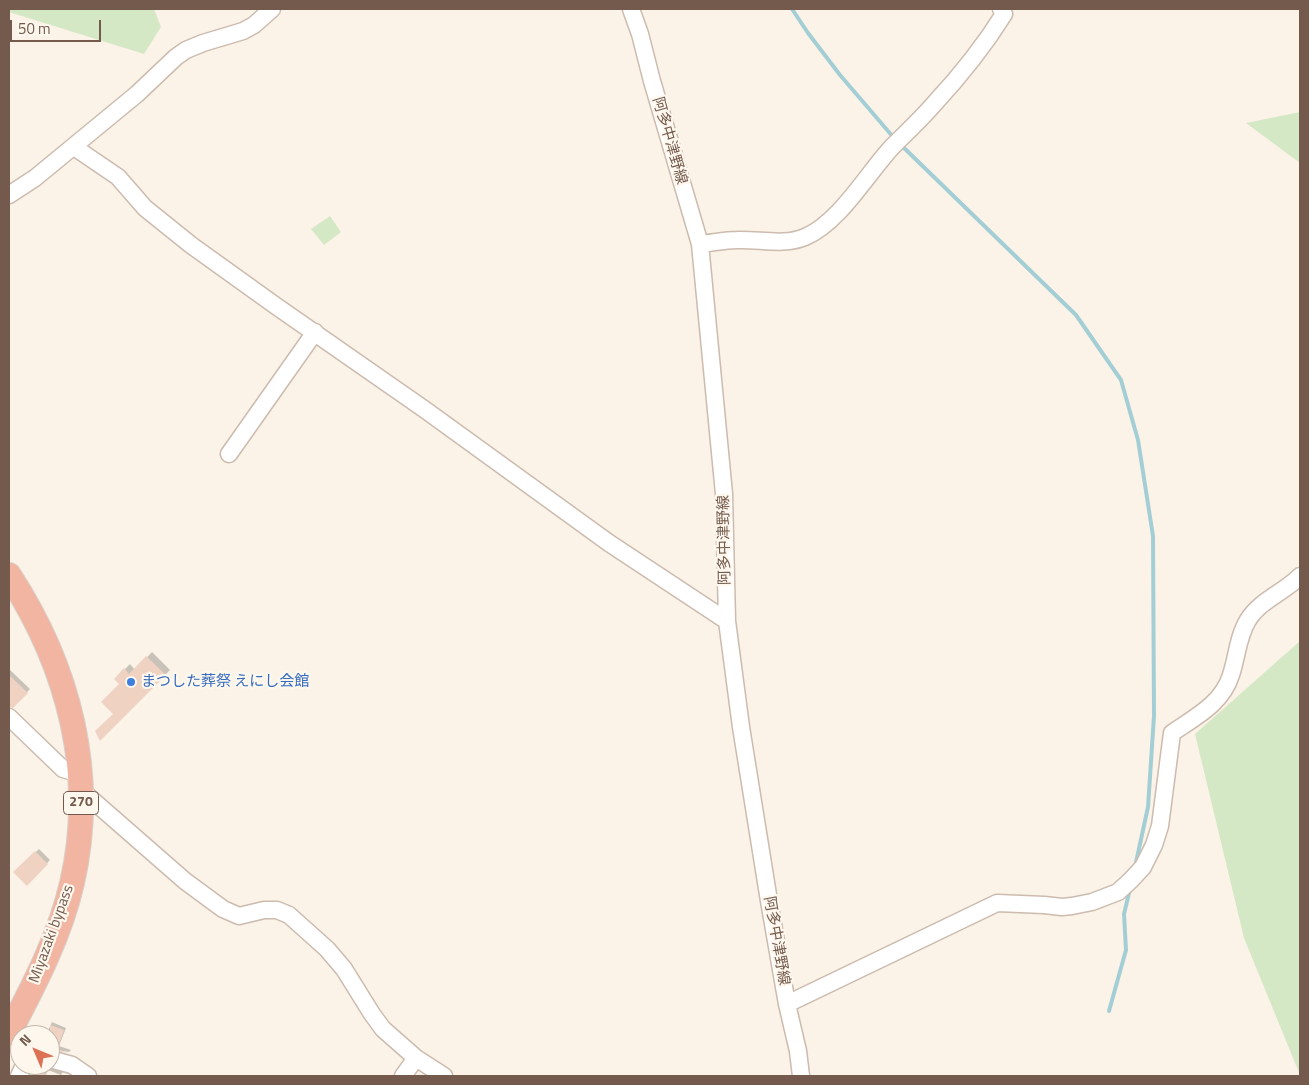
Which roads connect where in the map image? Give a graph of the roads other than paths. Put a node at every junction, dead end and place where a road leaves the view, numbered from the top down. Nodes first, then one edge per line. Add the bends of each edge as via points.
1 (272, 9) edge
2 (631, 9) edge
3 (1002, 9) edge
4 (74, 147) junction
5 (9, 195) edge
6 (700, 244) junction
7 (315, 332) junction
8 (229, 454) dead end
9 (9, 575) edge
10 (1300, 576) edge
11 (727, 621) junction
12 (9, 717) edge
13 (81, 783) junction
14 (787, 1004) junction
15 (9, 1033) edge
16 (416, 1058) junction
17 (60, 1062) edge
18 (88, 1076) edge
19 (403, 1076) edge
20 (444, 1076) edge
21 (801, 1076) edge

1 - 4 street via 243,31 186,50
2 - 6 street, 阿多中津野線
3 - 6 street via 1004,14 980,49 935,104 826,223 795,240
4 - 5 street
4 - 7 street via 118,177 145,208 191,245
6 - 11 street, 阿多中津野線 via 724,494
7 - 8 street
7 - 11 street via 609,543
9 - 13 highway, Miyazaki bypass / 270 via 47,643 66,693 76,736
10 - 14 street via 1248,620 1231,675 1221,695 1197,717 1172,733 1160,826 1143,867 1118,892 1092,902 1062,907 997,904
11 - 14 street, 阿多中津野線 via 741,727
12 - 13 street
13 - 15 highway, Miyazaki bypass / 270 via 80,835 72,882 53,940
13 - 16 street via 185,881 223,909 239,916 264,910 277,910 289,915 327,949 383,1029
14 - 21 street, 阿多中津野線
16 - 19 street
16 - 20 street
17 - 18 street via 72,1065

